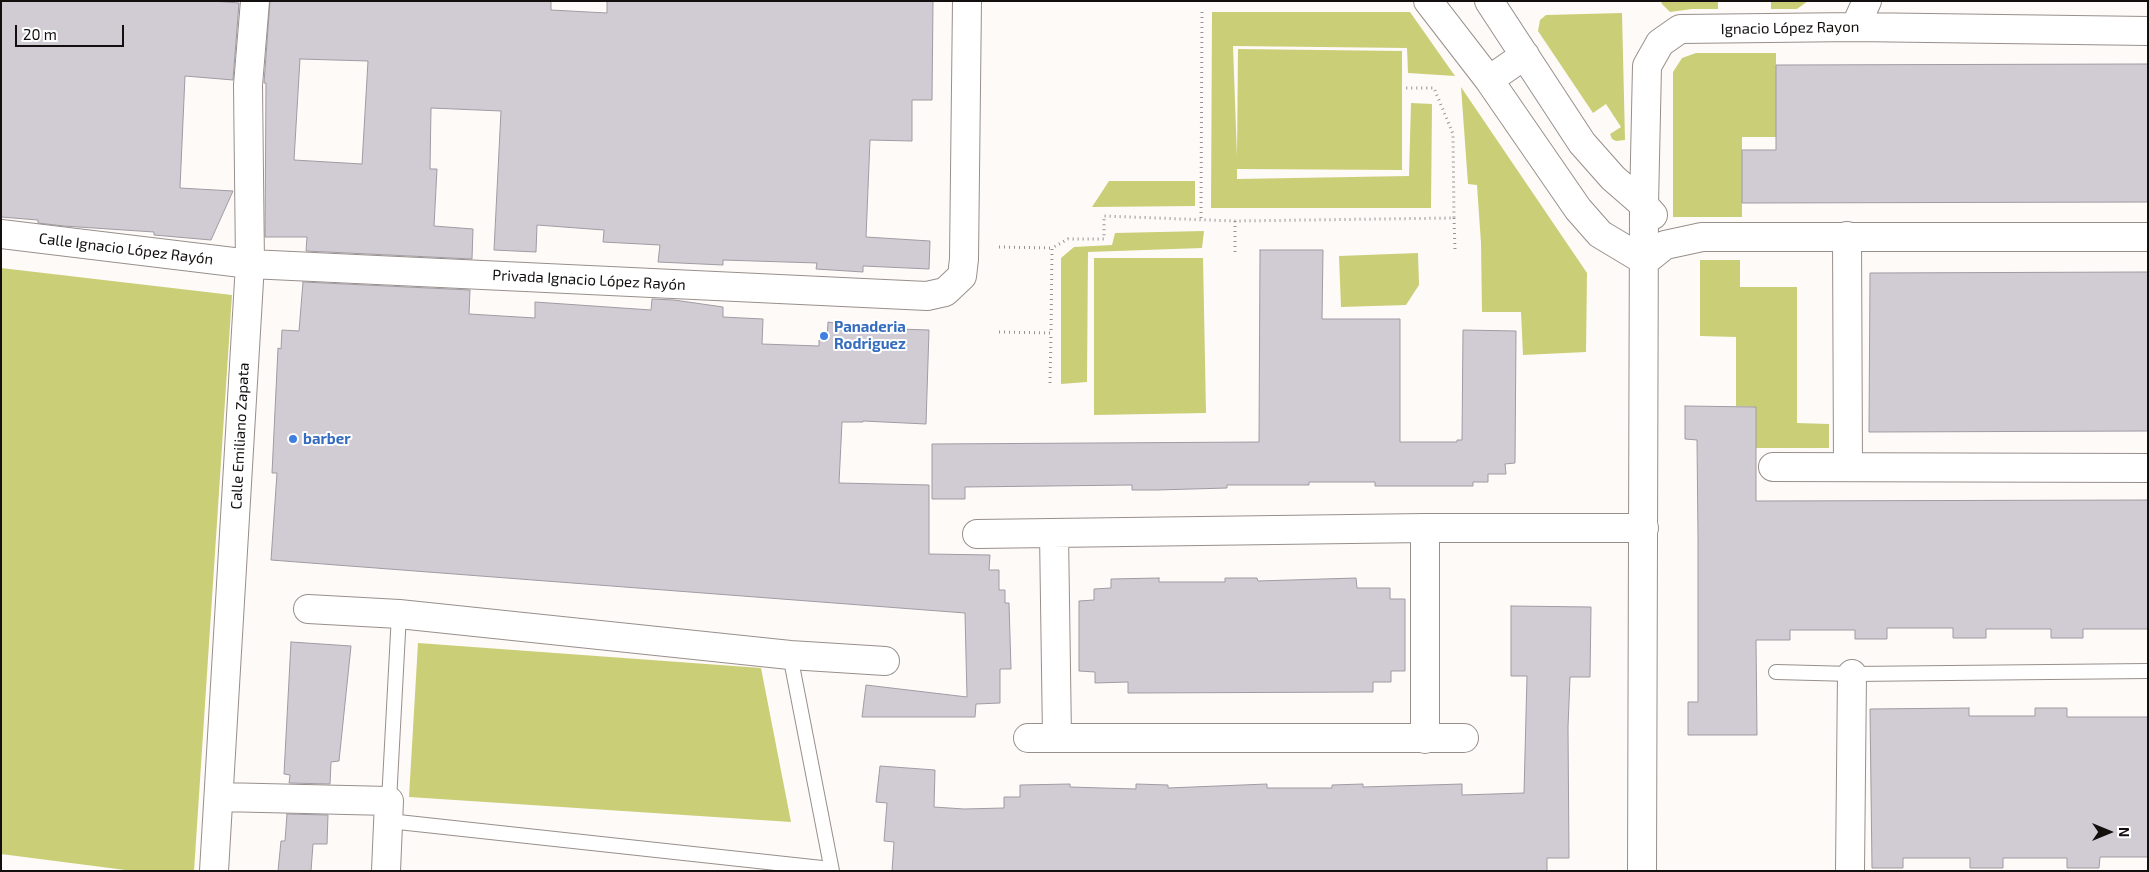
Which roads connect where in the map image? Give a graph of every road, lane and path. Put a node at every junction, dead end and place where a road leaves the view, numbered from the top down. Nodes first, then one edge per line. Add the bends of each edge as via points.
1 (255, 1) edge
2 (967, 1) edge
3 (1428, 1) edge
4 (1489, 1) edge
5 (1867, 1) edge
6 (1202, 10) dead end
7 (1855, 26) junction
8 (2148, 31) edge
9 (1525, 55) junction
10 (1488, 80) junction
11 (1405, 88) dead end
12 (1582, 143) junction
13 (1549, 169) junction
14 (1644, 205) junction
15 (1201, 218) junction
16 (1454, 218) junction
17 (1234, 221) junction
18 (1, 234) edge
19 (1847, 236) junction
20 (1702, 237) junction
21 (2148, 237) edge
22 (999, 247) dead end
23 (1052, 248) junction
24 (1455, 250) dead end
25 (1234, 256) dead end
26 (1645, 261) junction
27 (250, 264) junction
28 (999, 332) dead end
29 (1051, 333) junction
30 (1050, 383) dead end
31 (1848, 466) junction
32 (1773, 467) dead end
33 (2148, 468) edge
34 (1425, 528) junction
35 (1644, 528) junction
36 (1054, 533) junction
37 (978, 534) dead end
38 (308, 609) dead end
39 (399, 614) junction
40 (790, 655) junction
41 (885, 661) dead end
42 (2148, 671) edge
43 (1776, 672) dead end
44 (1852, 674) junction
45 (1028, 738) dead end
46 (1056, 738) junction
47 (1464, 738) dead end
48 (1425, 739) junction
49 (220, 796) junction
50 (389, 811) junction
51 (832, 870) edge
52 (214, 871) edge
53 (386, 871) edge
54 (1642, 871) edge
55 (1850, 871) edge

1 - 27 street, Calle Emiliano Zapata via 248,85
2 - 27 street, Privada Ignacio López Rayón via 964,259 962,276 945,292 927,296
3 - 10 street
4 - 9 street
5 - 7 street
6 - 15 path
7 - 8 street, Ignacio López Rayon
7 - 14 street, Ignacio López Rayon via 1680,29 1660,43 1647,66
9 - 10 street
9 - 12 street
10 - 13 street
11 - 16 path via 1434,88 1453,134
12 - 13 street
12 - 14 street via 1613,178
13 - 26 street via 1600,234
14 - 20 street via 1662,228
14 - 26 street, Ignacio López Rayon
15 - 17 path
15 - 23 path via 1104,216 1104,238 1068,239
16 - 17 path
16 - 24 path
17 - 25 path
18 - 27 street, Calle Ignacio López Rayón
19 - 20 street
19 - 21 street
19 - 31 street
20 - 26 street via 1665,245
22 - 23 path
23 - 29 path
26 - 35 street, Ignacio López Rayon
27 - 49 street, Calle Emiliano Zapata
28 - 29 path
29 - 30 path
31 - 32 street
31 - 33 street
34 - 35 street
34 - 36 street
34 - 48 street
35 - 54 street, Ignacio López Rayon
36 - 37 street
36 - 46 street
38 - 39 street
39 - 40 street
39 - 50 lane
40 - 41 street
40 - 51 lane
42 - 44 lane
43 - 44 lane
44 - 55 street
45 - 46 street
46 - 48 street
47 - 48 street
49 - 50 street
49 - 52 street, Calle Emiliano Zapata
50 - 51 lane
50 - 53 street

